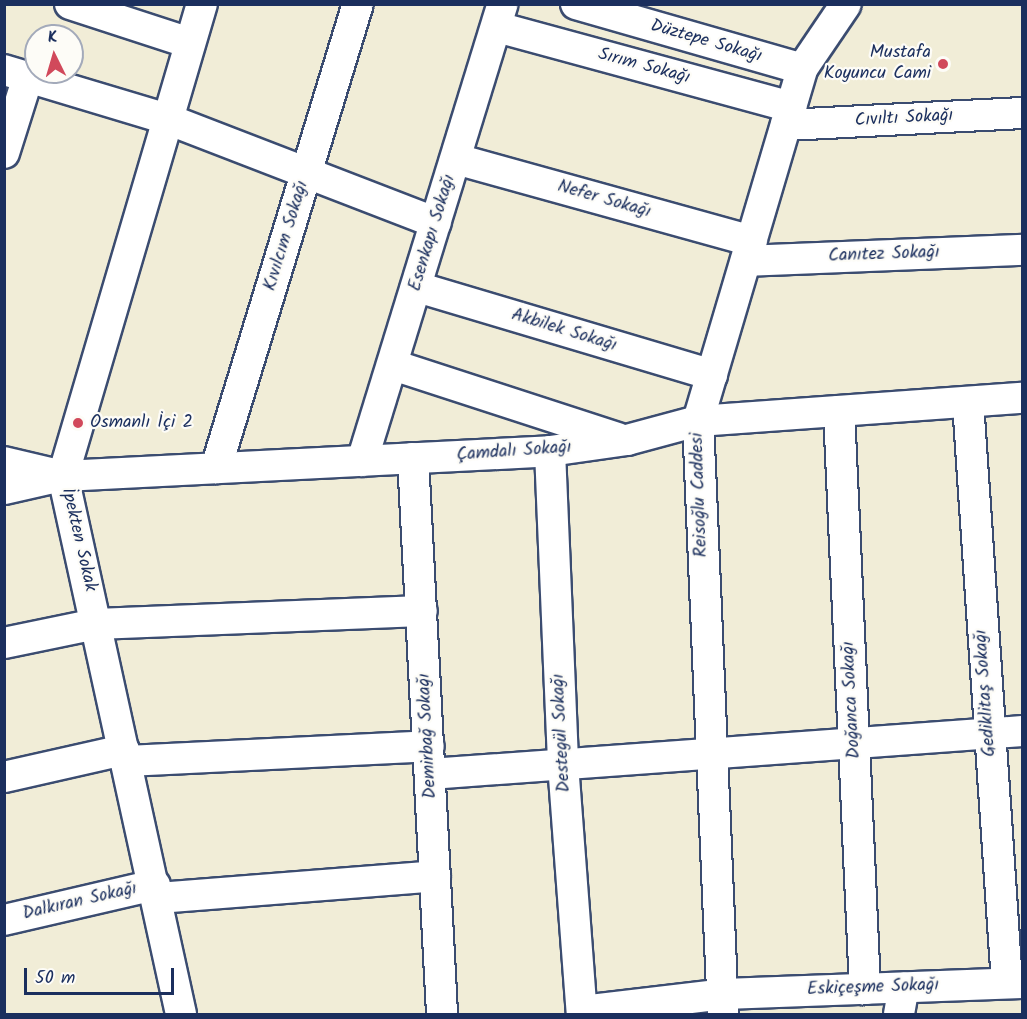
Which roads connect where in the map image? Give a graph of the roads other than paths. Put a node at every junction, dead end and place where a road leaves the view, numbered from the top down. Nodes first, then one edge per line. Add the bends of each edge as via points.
1 (70, 4) edge
2 (202, 4) edge
3 (358, 4) edge
4 (576, 4) edge
5 (846, 4) edge
6 (500, 16) edge
7 (190, 43) junction
8 (802, 69) junction
9 (16, 73) edge
10 (1023, 112) edge
11 (789, 116) junction
12 (167, 119) junction
13 (4, 153) edge
14 (456, 159) junction
15 (307, 173) junction
16 (436, 223) junction
17 (1023, 250) edge
18 (749, 251) junction
19 (417, 287) junction
20 (393, 365) junction
21 (712, 375) junction
22 (1023, 398) edge
23 (968, 402) junction
24 (839, 411) junction
25 (698, 421) junction
26 (627, 440) junction
27 (550, 451) junction
28 (413, 458) junction
29 (362, 461) junction
30 (4, 462) edge
31 (216, 468) junction
32 (63, 476) junction
33 (4, 489) edge
34 (422, 611) junction
35 (96, 624) junction
36 (4, 643) edge
37 (1023, 731) edge
38 (988, 734) junction
39 (853, 743) junction
40 (709, 753) junction
41 (126, 756) junction
42 (430, 760) junction
43 (563, 764) junction
44 (4, 777) edge
45 (435, 876) junction
46 (156, 892) junction
47 (4, 920) edge
48 (1015, 983) edge
49 (866, 989) junction
50 (902, 1001) edge
51 (724, 1004) edge
52 (582, 1013) edge
53 (181, 1014) edge
54 (442, 1014) edge

1 - 7 street
2 - 7 street, İpekten Sokak
3 - 15 street, Kıvılcım Sokağı
4 - 8 street, Düztepe Sokağı
5 - 8 street, Reisoğlu Caddesi
6 - 11 street, Sırım Sokağı
6 - 14 street, Esenkapı Sokağı
7 - 12 street, İpekten Sokak
8 - 11 street, Reisoğlu Caddesi
9 - 12 street
9 - 13 street
10 - 11 street, Cıvıltı Sokağı
11 - 18 street, Reisoğlu Caddesi
12 - 15 street
12 - 32 street, İpekten Sokak
14 - 16 street, Esenkapı Sokağı
14 - 18 street, Nefer Sokağı
15 - 16 street
15 - 31 street, Kıvılcım Sokağı
16 - 19 street, Esenkapı Sokağı
17 - 18 street, Canıtez Sokağı
18 - 21 street, Reisoğlu Caddesi
19 - 20 street, Esenkapı Sokağı
19 - 21 street, Akbilek Sokağı
20 - 26 street
20 - 29 street, Esenkapı Sokağı
21 - 25 street, Reisoğlu Caddesi
22 - 23 street, Çamdalı Sokağı
23 - 24 street, Çamdalı Sokağı
23 - 38 street, Gediklitaş Sokağı
24 - 25 street, Çamdalı Sokağı
24 - 39 street, Doğanca Sokağı
25 - 26 street, Çamdalı Sokağı
25 - 40 street, Reisoğlu Caddesi
26 - 27 street, Çamdalı Sokağı
27 - 28 street, Çamdalı Sokağı
27 - 43 street, Destegül Sokağı
28 - 29 street, Çamdalı Sokağı
28 - 34 street, Demirbağ Sokağı
29 - 31 street, Çamdalı Sokağı
30 - 32 street, Çamdalı Sokağı
31 - 32 street, Çamdalı Sokağı
32 - 33 street
32 - 35 street, İpekten Sokak
34 - 35 street
34 - 42 street, Demirbağ Sokağı
35 - 36 street
35 - 41 street, İpekten Sokak
37 - 38 street
38 - 39 street
38 - 48 street, Gediklitaş Sokağı
39 - 40 street
39 - 49 street, Doğanca Sokağı
40 - 43 street
40 - 51 street, Reisoğlu Caddesi
41 - 42 street
41 - 44 street
41 - 46 street, İpekten Sokak
42 - 43 street
42 - 45 street, Demirbağ Sokağı
43 - 52 street, Destegül Sokağı
45 - 46 street, Dalkıran Sokağı
45 - 54 street, Demirbağ Sokağı
46 - 47 street, Dalkıran Sokağı
46 - 53 street, İpekten Sokak
48 - 50 street, Eskiçeşme Sokağı
49 - 50 street, Eskiçeşme Sokağı
49 - 51 street, Eskiçeşme Sokağı
51 - 52 street, Eskiçeşme Sokağı

